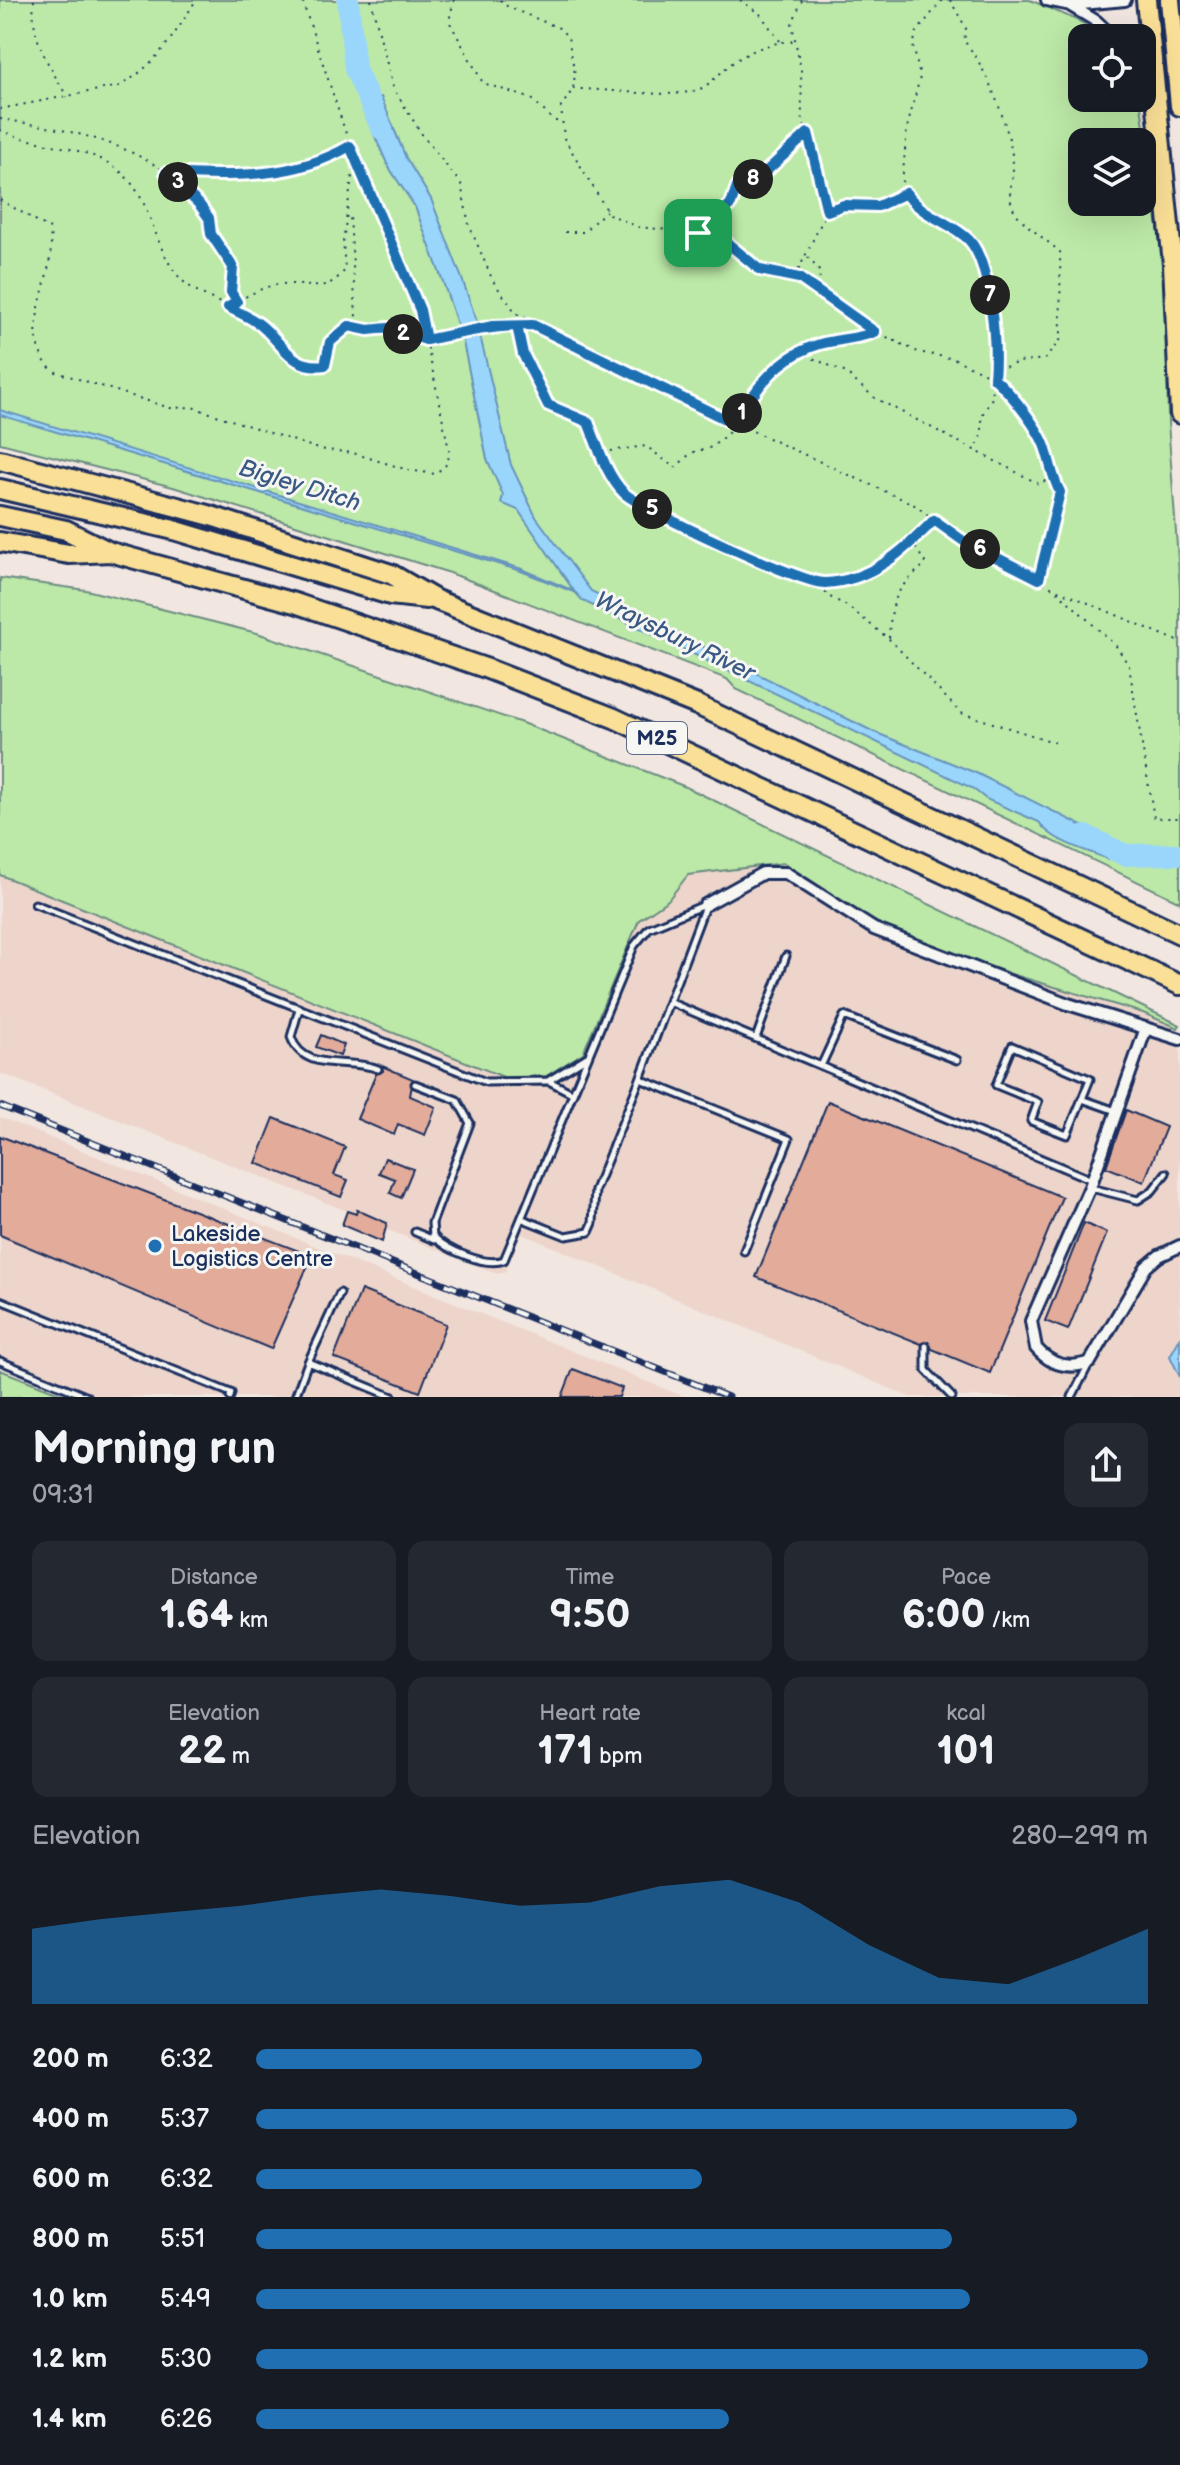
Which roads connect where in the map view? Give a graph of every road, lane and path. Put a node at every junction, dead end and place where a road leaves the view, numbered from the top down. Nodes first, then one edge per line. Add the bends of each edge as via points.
1 (34, 0) edge
2 (196, 0) edge
3 (302, 0) edge
4 (371, 0) edge
5 (454, 0) edge
6 (500, 0) edge
7 (740, 0) edge
8 (802, 0) edge
9 (942, 0) edge
10 (950, 0) edge
11 (1047, 0) edge
12 (1125, 0) edge
13 (1146, 0) edge
14 (1170, 0) edge
15 (1071, 5) junction
16 (1099, 24) edge
17 (780, 41) junction
18 (795, 41) junction
19 (573, 89) junction
20 (68, 98) junction
21 (1180, 106) edge
22 (0, 109) edge
23 (1157, 112) joint
24 (0, 119) edge
25 (563, 121) junction
26 (0, 130) edge
27 (808, 133) junction
28 (350, 146) junction
29 (354, 158) junction
30 (166, 173) junction
31 (906, 193) junction
32 (0, 200) edge
33 (607, 210) junction
34 (827, 211) junction
35 (350, 212) junction
36 (1180, 229) edge
37 (565, 232) dead end
38 (698, 233) junction
39 (808, 256) junction
40 (795, 277) junction
41 (818, 292) junction
42 (237, 302) junction
43 (228, 307) junction
44 (1176, 310) junction
45 (533, 325) junction
46 (349, 326) junction
47 (517, 326) junction
48 (875, 332) junction
49 (426, 339) junction
50 (798, 352) junction
51 (994, 371) junction
52 (994, 378) junction
53 (1180, 414) edge
54 (737, 425) junction
55 (975, 451) junction
56 (601, 453) junction
57 (0, 460) edge
58 (1052, 477) junction
59 (0, 489) edge
60 (0, 516) edge
61 (934, 520) junction
62 (0, 542) edge
63 (912, 542) junction
64 (110, 552) junction
65 (1039, 579) junction
66 (824, 583) junction
67 (1053, 588) junction
68 (436, 600) junction
69 (889, 639) junction
70 (1180, 642) edge
71 (1060, 744) dead end
72 (1180, 818) edge
73 (35, 904) dead end
74 (705, 905) junction
75 (1180, 934) edge
76 (786, 956) dead end
77 (1180, 985) edge
78 (669, 1002) junction
79 (299, 1009) junction
80 (1146, 1028) junction
81 (756, 1038) junction
82 (1180, 1039) edge
83 (588, 1057) junction
84 (957, 1060) dead end
85 (821, 1066) junction
86 (378, 1069) dead end
87 (640, 1079) junction
88 (548, 1081) junction
89 (415, 1084) dead end
90 (572, 1093) junction
91 (1082, 1099) junction
92 (1117, 1111) junction
93 (1166, 1173) dead end
94 (1091, 1184) junction
95 (523, 1219) junction
96 (415, 1232) dead end
97 (439, 1242) junction
98 (1180, 1246) edge
99 (744, 1251) dead end
100 (340, 1293) dead end
101 (0, 1300) edge
102 (926, 1346) dead end
103 (0, 1361) edge
104 (308, 1362) junction
105 (1090, 1362) junction
106 (88, 1397) edge
107 (230, 1397) edge
108 (295, 1397) edge
109 (393, 1397) edge
110 (952, 1397) edge
111 (1072, 1397) edge

1 - 20 path via 36,37
2 - 20 path via 137,77
3 - 28 path
4 - 45 path via 393,88 461,184 469,225 493,281 516,313
5 - 25 path via 449,21 483,83 532,99 554,121
6 - 19 path via 568,37
7 - 17 path via 760,14
8 - 18 path via 792,24
9 - 31 path via 913,45 920,77 907,128 902,184
10 - 51 path via 1007,131 1015,212 1060,252 1061,339 1045,359
11 - 15 street
12 - 15 street
13 - 23 highway
14 - 21 highway
15 - 16 street
17 - 18 path
17 - 19 path via 739,57 703,88 670,96
18 - 27 path
19 - 25 path via 561,107
20 - 22 path
23 - 44 highway
24 - 30 path via 58,128 127,149
25 - 33 path via 564,138
26 - 43 path via 101,160 125,175 141,197 170,266 187,285
27 - 34 path
27 - 38 path via 761,176 737,187 731,204
28 - 29 path
28 - 30 path via 323,162 290,171 247,176
29 - 35 path
29 - 49 path via 420,310
30 - 42 path via 209,218 211,234 233,267 231,292
31 - 34 path via 878,206 844,205
31 - 51 path via 926,215 970,241 990,294
32 - 49 path via 49,228 54,247 36,341 40,359 53,371 170,408 192,407 319,449 435,474 448,463 449,450
33 - 37 path via 583,232
33 - 38 path via 638,227
34 - 39 path
35 - 42 path via 343,242 345,270 338,279 325,287 272,285
35 - 46 path via 356,317
36 - 44 highway
38 - 40 path via 725,241 760,270
39 - 40 path
39 - 41 path via 820,272
40 - 41 path
41 - 48 path
42 - 43 path
43 - 46 path via 267,331 290,358 314,366 325,365 330,342
44 - 53 highway
45 - 47 path
45 - 54 path
46 - 49 path via 388,328
47 - 49 path
47 - 56 path via 523,354 548,405 588,422
48 - 50 path
48 - 52 path
50 - 54 path via 751,393
50 - 55 path via 844,372 875,398
51 - 52 path
52 - 55 path
52 - 58 path via 1045,447
54 - 56 path via 675,468 646,446
54 - 61 path via 913,504
55 - 58 path via 1039,484
56 - 66 path via 624,493 787,574
57 - 68 highway via 295,542 391,574
58 - 65 path via 1060,492
59 - 68 highway, M25 via 189,534 390,595
60 - 64 highway, M25 via 77,533
61 - 63 path
61 - 65 path
62 - 64 highway via 69,554
63 - 66 path via 871,572
63 - 69 path via 926,564 891,602
64 - 77 highway, M25 via 295,603 614,718
65 - 67 path
66 - 69 path via 826,595
67 - 70 path
67 - 72 path via 1117,647 1129,666 1154,818
68 - 75 highway, M25 via 697,705
69 - 71 path via 961,713
73 - 79 lane
74 - 78 lane
74 - 80 street via 763,873 786,873 874,929 1068,1004
74 - 83 lane via 640,936
76 - 81 lane
78 - 81 lane
78 - 87 lane
79 - 86 lane via 291,1037 302,1053 320,1062
79 - 88 lane via 486,1082
80 - 82 street
80 - 92 street
81 - 85 lane
83 - 88 lane
83 - 90 lane
84 - 85 lane via 844,1016
85 - 94 lane
87 - 95 lane via 595,1190 589,1232 566,1236
87 - 99 lane via 789,1139
88 - 90 lane
89 - 97 lane via 457,1100 470,1123 432,1223
90 - 95 lane
91 - 91 lane via 1090,1079 1012,1046 996,1085 1038,1102 1031,1121 1067,1135
91 - 92 lane
92 - 94 street
93 - 94 lane via 1138,1200
94 - 105 street via 1031,1321 1040,1352 1058,1365
95 - 97 lane via 507,1256 497,1263
96 - 97 lane
98 - 105 street via 1146,1267
100 - 104 lane
101 - 107 lane via 231,1393
102 - 110 lane via 926,1370
103 - 106 lane
104 - 108 lane
104 - 109 lane
105 - 111 lane

